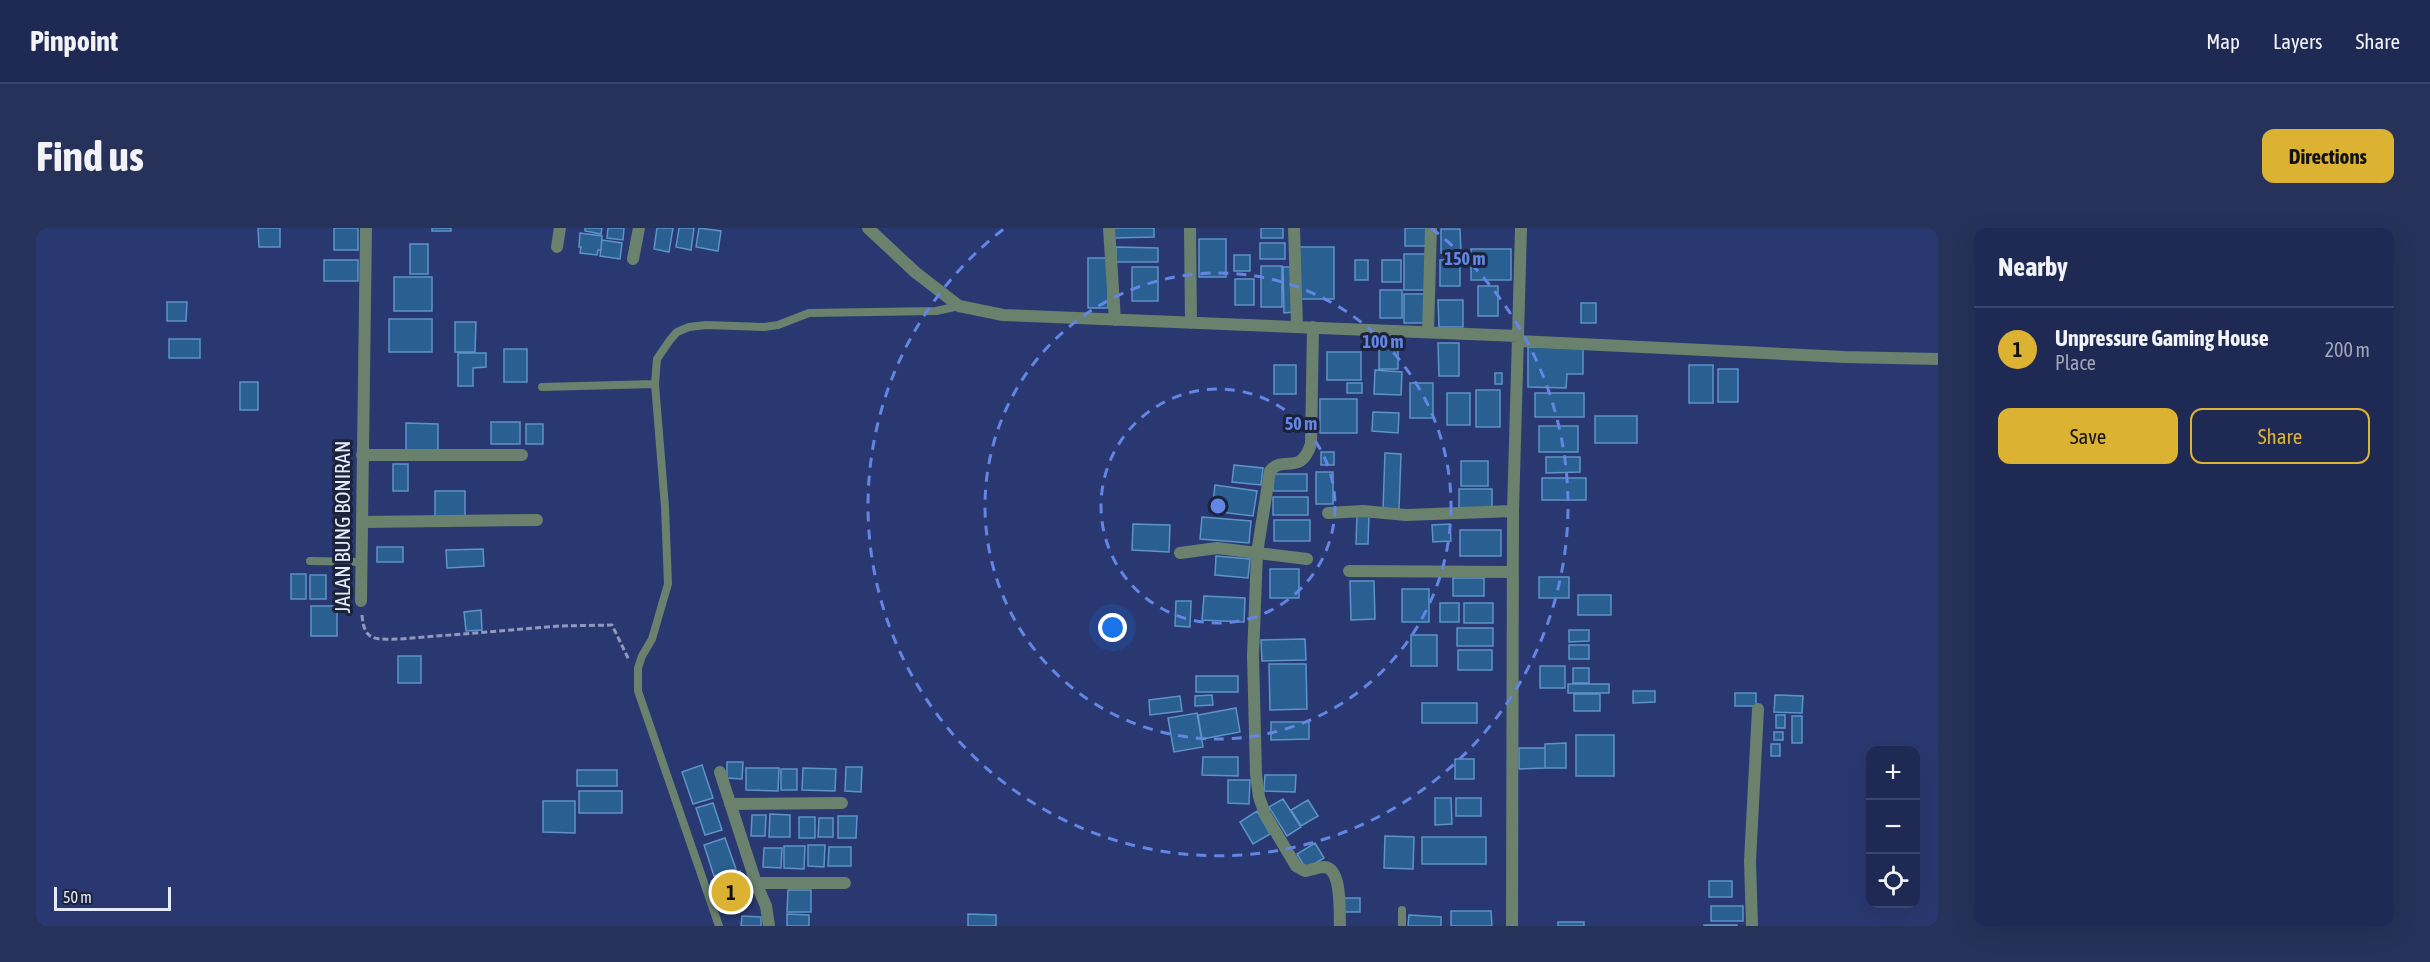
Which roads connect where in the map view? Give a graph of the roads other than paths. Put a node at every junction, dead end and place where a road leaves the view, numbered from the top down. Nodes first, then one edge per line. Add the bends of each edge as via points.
1 (366, 228) edge
2 (560, 228) edge
3 (639, 228) edge
4 (868, 228) edge
5 (1109, 228) edge
6 (1190, 228) edge
7 (1294, 228) edge
8 (1431, 228) edge
9 (1521, 228) edge
10 (556, 247) dead end
11 (633, 259) dead end
12 (959, 306) junction
13 (1115, 320) junction
14 (1191, 323) junction
15 (1297, 326) junction
16 (1313, 327) junction
17 (1428, 332) junction
18 (1519, 338) junction
19 (1938, 359) edge
20 (655, 384) junction
21 (542, 387) dead end
22 (522, 454) dead end
23 (363, 455) junction
24 (1513, 510) junction
25 (1328, 513) dead end
26 (537, 520) dead end
27 (362, 522) junction
28 (1180, 553) dead end
29 (1257, 553) junction
30 (1307, 559) dead end
31 (310, 561) dead end
32 (362, 562) junction
33 (1349, 571) dead end
34 (1513, 572) junction
35 (362, 601) road end
36 (1758, 709) dead end
37 (720, 772) dead end
38 (842, 803) dead end
39 (730, 804) junction
40 (756, 883) junction
41 (845, 884) dead end
42 (1402, 910) dead end
43 (719, 926) edge
44 (769, 926) edge
45 (1340, 926) edge
46 (1402, 926) edge
47 (1512, 926) edge
48 (1752, 926) edge

1 - 23 street, JALAN BUNG BONIRAN
2 - 10 street
3 - 11 street
4 - 12 street
5 - 13 street
6 - 14 street
7 - 15 street
8 - 17 street
9 - 18 street
12 - 13 street via 1003,315
12 - 20 lane via 936,311 809,313 764,327 689,327 677,332 657,359
13 - 14 street
14 - 15 street
15 - 16 street
16 - 17 street
16 - 29 street via 1311,444 1304,459 1274,466 1270,471
17 - 18 street
18 - 19 street
18 - 24 street
20 - 21 lane
20 - 43 lane via 668,584 652,639 638,668 638,691
22 - 23 street
23 - 27 street, JALAN BUNG BONIRAN
24 - 25 street via 1406,515
24 - 34 street
26 - 27 street
27 - 32 street, JALAN BUNG BONIRAN
28 - 29 street via 1217,548
29 - 30 street
29 - 45 street via 1253,656 1258,796 1296,866 1305,871 1325,867 1336,878
31 - 32 lane
32 - 35 street, JALAN BUNG BONIRAN
33 - 34 street
34 - 47 street
36 - 48 street via 1750,861
37 - 39 street
38 - 39 street
39 - 40 street
40 - 41 street
40 - 44 street
42 - 46 lane

